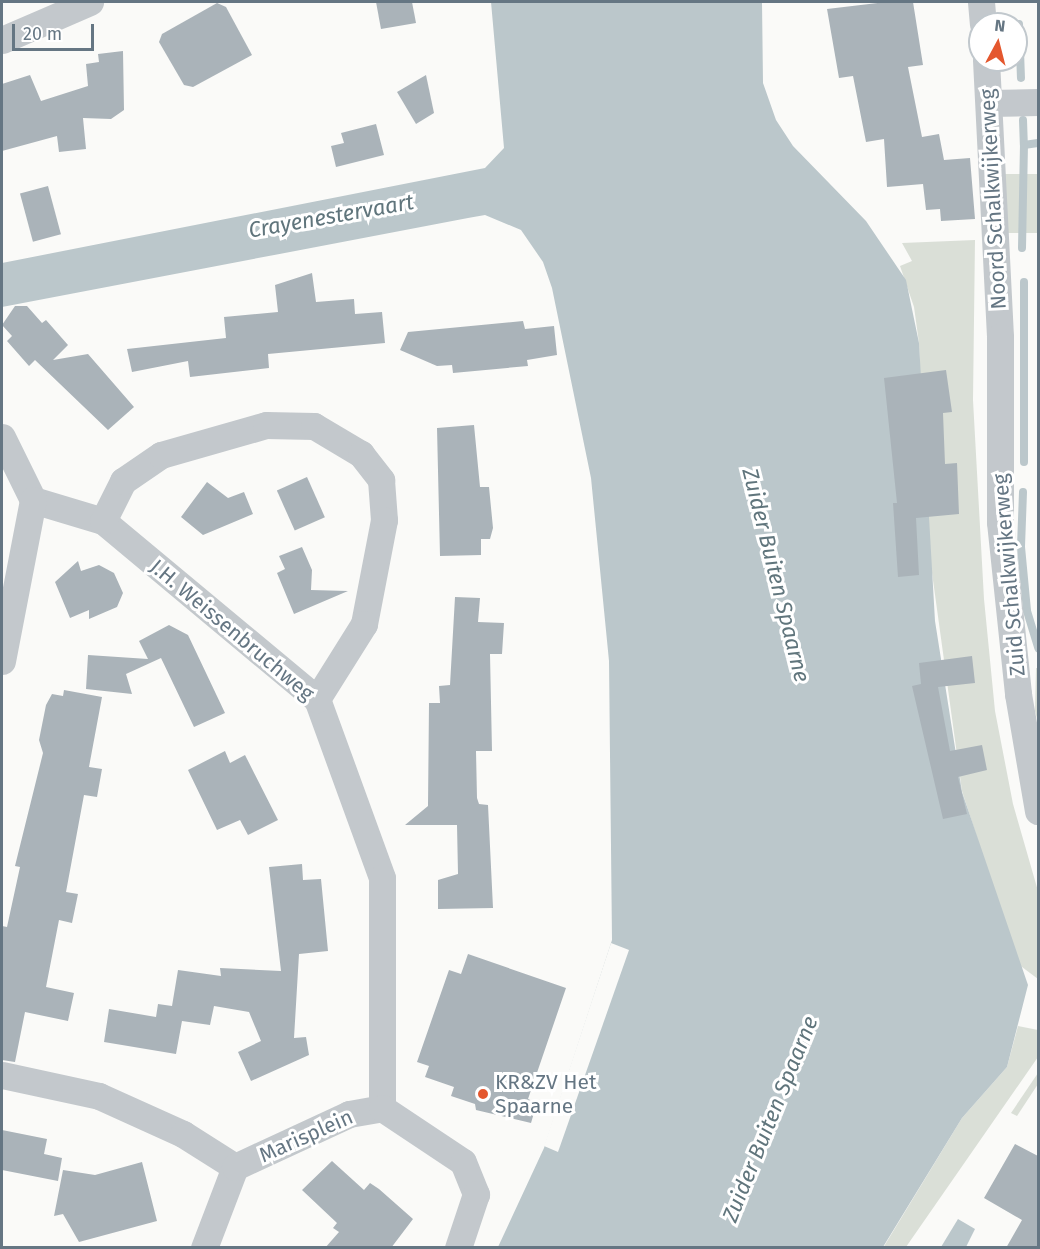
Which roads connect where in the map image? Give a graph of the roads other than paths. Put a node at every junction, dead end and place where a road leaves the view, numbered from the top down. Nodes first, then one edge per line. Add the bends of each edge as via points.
1 (90, 2) edge
2 (2, 40) edge
3 (987, 72) edge
4 (1038, 102) edge
5 (989, 103) junction
6 (999, 338) joint
7 (2, 437) edge
8 (33, 500) junction
9 (103, 521) junction
10 (2, 661) edge
11 (317, 699) junction
12 (1038, 811) edge
13 (2, 1076) edge
14 (382, 1108) junction
15 (236, 1167) junction
16 (204, 1248) edge
17 (458, 1248) edge

1 - 2 street
3 - 5 street, Noord Schalkwijkerweg
4 - 5 street
5 - 6 street, Noord Schalkwijkerweg
6 - 12 street, Zuid Schalkwijkerweg via 1000,522 1018,694
7 - 8 street
8 - 9 street, J.H. Weissenbruchweg
8 - 10 street
9 - 11 street, J.H. Weissenbruchweg
9 - 11 street via 123,481 161,455 266,425 314,426 361,454 381,480 384,520 364,624
11 - 14 street, J.H. Weissenbruchweg via 382,878
13 - 15 street via 99,1096 183,1134
14 - 15 street, Marisplein via 350,1114
14 - 17 street, Marisplein via 464,1162 476,1194
15 - 16 street, Marisplein

